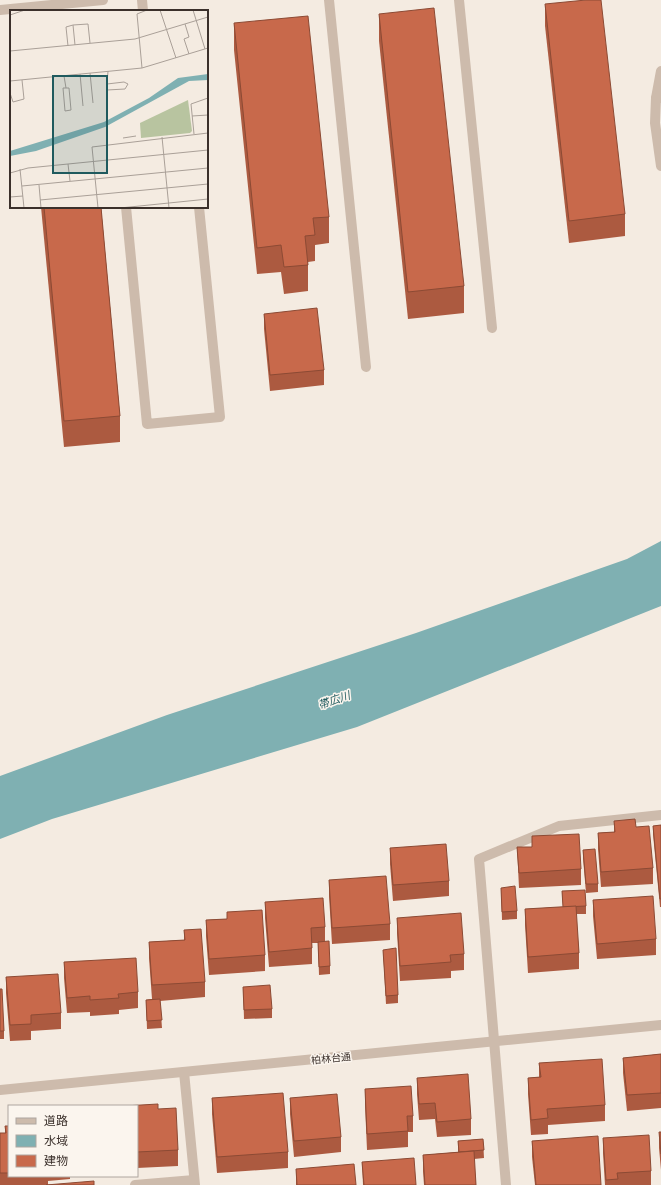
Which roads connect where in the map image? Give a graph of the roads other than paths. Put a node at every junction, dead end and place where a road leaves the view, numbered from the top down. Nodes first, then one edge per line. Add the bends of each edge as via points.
1 (103, 0) edge
2 (142, 0) edge
3 (329, 0) edge
4 (459, 0) edge
5 (0, 10) edge
6 (143, 10) edge
7 (661, 71) edge
8 (659, 98) edge
9 (661, 166) edge
10 (126, 208) edge
11 (199, 208) edge
12 (492, 328) dead end
13 (366, 367) dead end
14 (661, 815) edge
15 (661, 1025) edge
16 (494, 1042) junction
17 (184, 1072) junction
18 (0, 1090) edge
19 (194, 1182) edge
20 (135, 1185) edge
21 (506, 1185) edge

1 - 5 street
2 - 6 street
3 - 13 street
4 - 12 street
7 - 8 street
8 - 9 street via 655,123
10 - 11 street via 147,424 220,417
14 - 16 street via 559,826 479,859
15 - 16 street, 柏林台通
16 - 17 street, 柏林台通
16 - 21 street
17 - 18 street, 柏林台通
17 - 19 street
19 - 20 street

